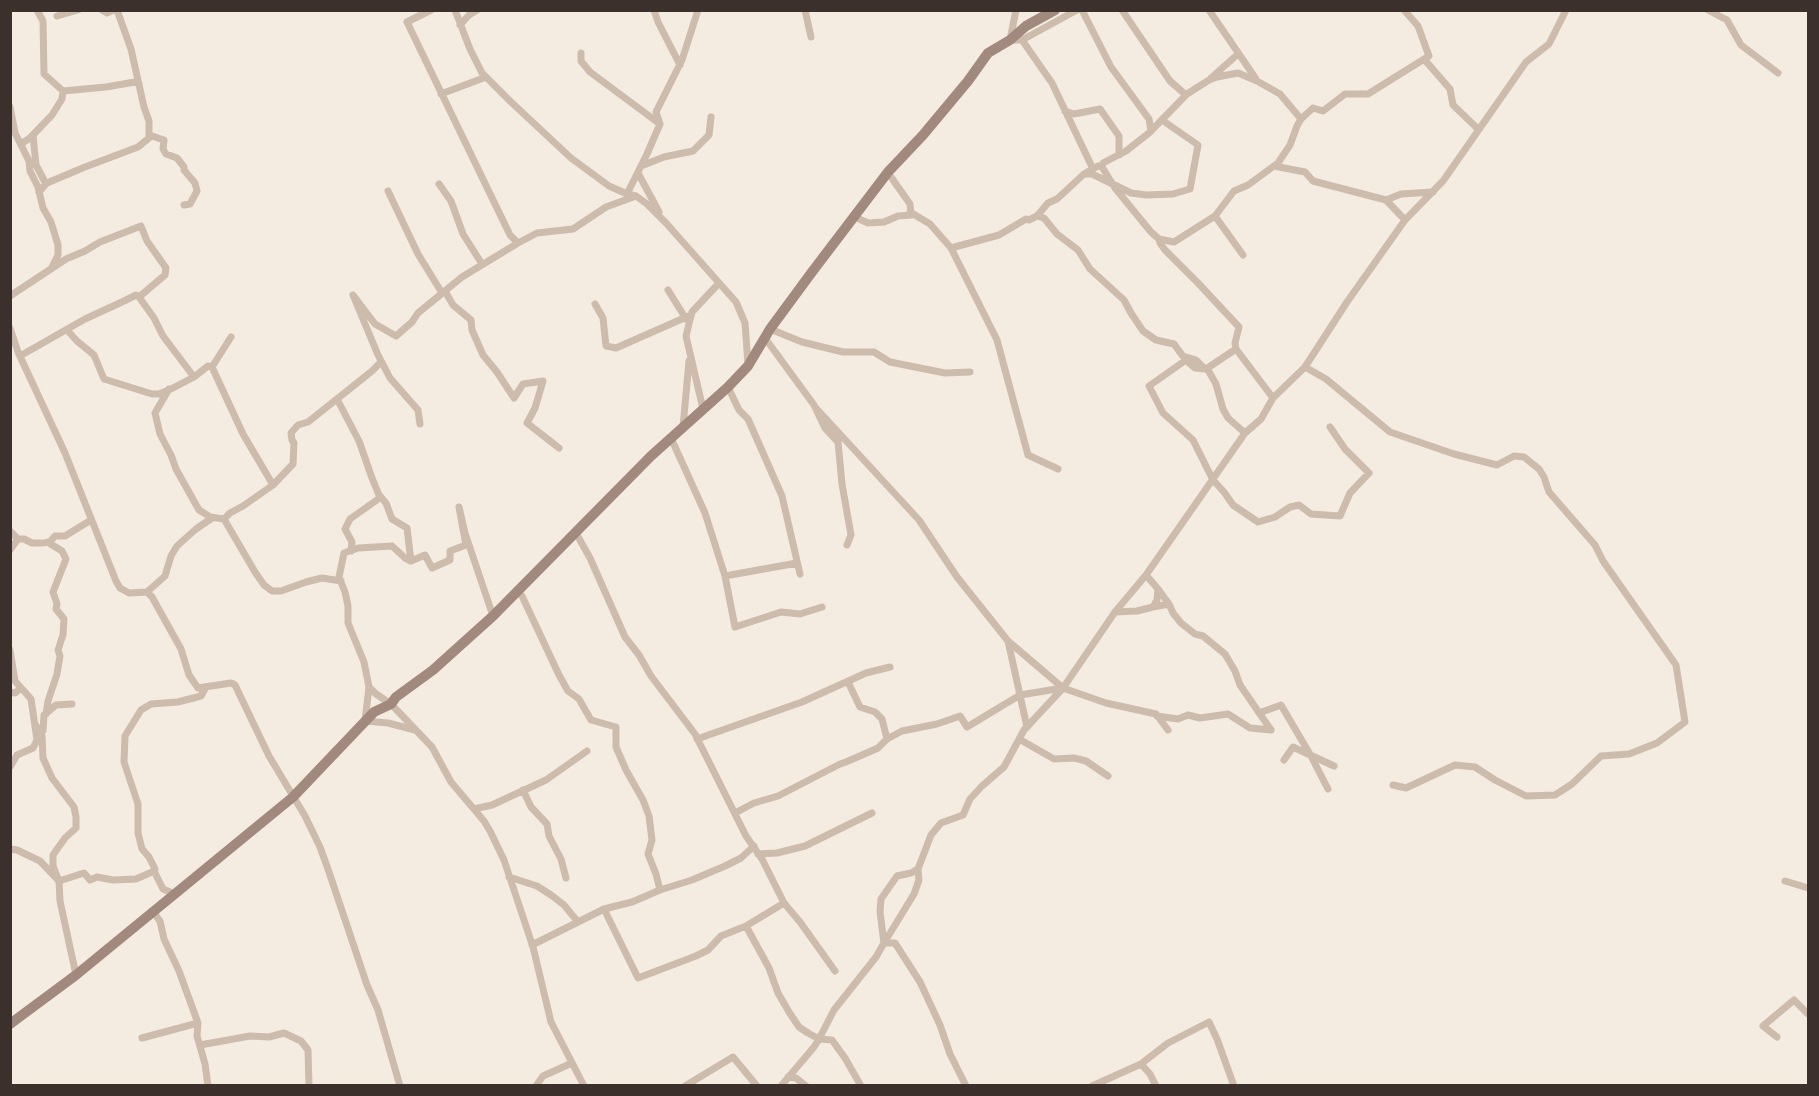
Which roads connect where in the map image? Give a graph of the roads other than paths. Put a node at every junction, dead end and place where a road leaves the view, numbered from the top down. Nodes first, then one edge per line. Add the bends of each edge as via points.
1 (37, 10) edge
2 (78, 10) edge
3 (102, 10) edge
4 (115, 10) edge
5 (431, 10) edge
6 (455, 10) edge
7 (477, 10) edge
8 (654, 10) edge
9 (698, 10) edge
10 (805, 10) edge
11 (1016, 10) edge
12 (1055, 10) edge
13 (1077, 10) edge
14 (1082, 10) edge
15 (1122, 10) edge
16 (1209, 10) edge
17 (1404, 10) edge
18 (1566, 10) edge
19 (1708, 10) edge
20 (57, 16) dead end
21 (460, 24) junction
22 (811, 37) dead end
23 (1010, 40) junction
24 (1022, 40) junction
25 (581, 53) dead end
26 (1238, 54) junction
27 (1424, 60) junction
28 (680, 64) junction
29 (1778, 73) dead end
30 (486, 77) junction
31 (1209, 80) junction
32 (1257, 81) junction
33 (139, 84) junction
34 (63, 91) junction
35 (441, 94) junction
36 (1186, 95) junction
37 (10, 106) edge
38 (1065, 111) junction
39 (711, 117) dead end
40 (1301, 118) junction
41 (1162, 120) junction
42 (660, 124) junction
43 (1478, 129) junction
44 (1151, 131) junction
45 (33, 135) junction
46 (149, 135) junction
47 (21, 144) junction
48 (1119, 155) junction
49 (1274, 166) junction
50 (1102, 167) junction
51 (1093, 169) junction
52 (639, 170) junction
53 (1084, 174) junction
54 (891, 177) dead end
55 (1112, 183) junction
56 (46, 184) junction
57 (439, 184) dead end
58 (388, 191) dead end
59 (39, 192) junction
60 (1433, 192) junction
61 (627, 194) junction
62 (636, 196) junction
63 (1386, 200) junction
64 (184, 205) dead end
65 (910, 212) junction
66 (1037, 216) junction
67 (1215, 216) junction
68 (859, 219) dead end
69 (663, 220) junction
70 (1405, 220) junction
71 (1159, 239) junction
72 (518, 243) junction
73 (951, 248) junction
74 (1243, 255) dead end
75 (482, 264) junction
76 (51, 270) junction
77 (719, 283) junction
78 (668, 290) dead end
79 (444, 292) junction
80 (10, 296) edge
81 (139, 297) junction
82 (595, 304) dead end
83 (688, 318) junction
84 (10, 328) edge
85 (67, 330) junction
86 (768, 334) junction
87 (231, 337) dead end
88 (1236, 349) junction
89 (690, 353) junction
90 (20, 356) junction
91 (1184, 358) junction
92 (381, 362) junction
93 (748, 366) junction
94 (212, 367) junction
95 (1305, 367) junction
96 (1205, 369) junction
97 (970, 372) dead end
98 (194, 377) junction
99 (728, 387) junction
100 (169, 389) junction
101 (1273, 398) junction
102 (337, 399) junction
103 (815, 407) junction
104 (703, 409) junction
105 (420, 424) dead end
106 (683, 427) junction
107 (1330, 427) dead end
108 (1245, 433) junction
109 (671, 438) junction
110 (559, 448) dead end
111 (1059, 469) dead end
112 (1213, 480) junction
113 (273, 485) junction
114 (381, 496) junction
115 (210, 517) junction
116 (224, 519) junction
117 (91, 520) junction
118 (10, 531) edge
119 (576, 532) junction
120 (18, 539) junction
121 (51, 541) junction
122 (847, 545) dead end
123 (10, 550) edge
124 (351, 551) junction
125 (411, 561) junction
126 (797, 563) junction
127 (800, 574) dead end
128 (1146, 575) junction
129 (725, 576) junction
130 (341, 581) junction
131 (1158, 589) junction
132 (517, 591) junction
133 (147, 592) junction
134 (1169, 603) junction
135 (822, 607) dead end
136 (1153, 607) junction
137 (1115, 612) junction
138 (493, 616) junction
139 (1008, 641) junction
140 (10, 650) edge
141 (890, 667) dead end
142 (848, 682) junction
143 (206, 687) junction
144 (369, 687) junction
145 (21, 688) junction
146 (1063, 688) junction
147 (10, 692) edge
148 (1020, 695) junction
149 (72, 704) dead end
150 (391, 704) junction
151 (1259, 712) junction
152 (46, 714) junction
153 (1157, 716) junction
154 (365, 721) junction
155 (1027, 727) junction
156 (37, 728) junction
157 (415, 730) junction
158 (1168, 730) dead end
159 (697, 739) junction
160 (887, 739) junction
161 (1019, 739) junction
162 (587, 751) dead end
163 (1311, 756) junction
164 (1284, 760) dead end
165 (11, 766) edge
166 (1334, 766) dead end
167 (1108, 776) dead end
168 (1393, 785) dead end
169 (1328, 789) dead end
170 (523, 790) junction
171 (293, 797) junction
172 (474, 809) junction
173 (735, 813) junction
174 (872, 813) dead end
175 (753, 846) junction
176 (10, 849) edge
177 (758, 854) junction
178 (918, 869) junction
179 (152, 872) junction
180 (509, 877) junction
181 (566, 878) dead end
182 (59, 880) junction
183 (1785, 881) dead end
184 (1809, 888) edge
185 (660, 890) junction
186 (175, 894) junction
187 (784, 903) junction
188 (603, 909) junction
189 (153, 912) junction
190 (578, 922) junction
191 (746, 926) junction
192 (884, 943) junction
193 (532, 945) junction
194 (835, 971) dead end
195 (76, 975) junction
196 (1809, 1014) edge
197 (12, 1020) edge
198 (198, 1023) junction
199 (1777, 1037) dead end
200 (142, 1038) dead end
201 (819, 1039) junction
202 (200, 1045) junction
203 (572, 1064) junction
204 (1141, 1064) junction
205 (788, 1077) junction
206 (208, 1086) edge
207 (309, 1086) edge
208 (400, 1086) edge
209 (536, 1086) edge
210 (584, 1086) edge
211 (685, 1086) edge
212 (757, 1086) edge
213 (781, 1086) edge
214 (806, 1086) edge
215 (861, 1086) edge
216 (966, 1086) edge
217 (1092, 1086) edge
218 (1156, 1086) edge
219 (1234, 1086) edge

1 - 34 street via 43,21 44,74
2 - 20 street
3 - 4 street
4 - 33 street via 131,49
5 - 35 street via 407,22
6 - 21 street
7 - 21 street
8 - 28 street
9 - 28 street
10 - 22 street
11 - 23 street
12 - 23 street
13 - 24 street
14 - 44 street via 1111,67 1149,119
15 - 36 street via 1170,81
16 - 26 street
17 - 27 street via 1418,26 1429,56
18 - 43 street via 1549,44 1526,62
19 - 29 street via 1727,20 1741,45
21 - 30 street
23 - 24 street
23 - 86 street via 988,53 888,172
24 - 38 street via 1052,83
25 - 42 street via 580,62 590,72
26 - 31 street
26 - 32 street
27 - 40 street via 1368,94 1345,94 1323,111 1313,108
27 - 43 street via 1450,89 1453,105
28 - 42 street via 656,112
30 - 35 street
30 - 61 street via 571,158 609,186
31 - 32 street via 1238,73
31 - 36 street
32 - 40 street via 1280,94
33 - 34 street
33 - 46 street
34 - 45 street via 52,115
35 - 72 street via 510,235
36 - 41 street
37 - 47 street
38 - 48 street via 1074,114 1100,109 1119,136
38 - 51 street
39 - 52 street via 709,135 693,151 664,157
40 - 49 street via 1290,145
41 - 44 street
41 - 55 street via 1198,145 1190,189 1146,195 1131,193
42 - 52 street
43 - 60 street
44 - 48 street
45 - 47 street
45 - 56 street via 36,165
46 - 56 street via 138,147
46 - 64 street via 164,140 163,150 177,158 195,183 197,191 190,204
47 - 59 street
48 - 50 street
49 - 63 street via 1305,172 1313,181
49 - 67 street via 1234,190
50 - 51 street
50 - 55 street
51 - 53 street
52 - 61 street
52 - 69 street
53 - 55 street
53 - 66 street
54 - 65 street via 910,204
55 - 71 street
56 - 59 street
57 - 75 street
58 - 79 street via 418,254
59 - 76 street via 58,244
60 - 63 street via 1401,194
60 - 70 street
61 - 62 street
62 - 69 street
62 - 72 street via 606,207 573,229 537,233
63 - 70 street
65 - 68 street via 884,222 868,224
65 - 73 street via 930,224
66 - 73 street via 999,235
66 - 91 street via 1078,250 1090,269 1124,300 1143,331 1156,340 1174,344
67 - 71 street via 1174,243
67 - 74 street
69 - 77 street
70 - 95 street
71 - 88 street via 1239,327
72 - 75 street
73 - 111 street via 998,340 1028,455
75 - 79 street
76 - 80 street
76 - 81 street via 100,242 141,226 166,268 165,275
77 - 83 street
77 - 93 street via 742,313
78 - 83 street
79 - 92 street via 396,336 375,324 352,295
79 - 110 street via 471,320 483,356 514,398 523,384 543,381 536,408 527,423
81 - 85 street
81 - 98 street
82 - 83 street via 603,318 606,346 616,348
83 - 89 street via 686,336
84 - 90 street
85 - 90 street
85 - 100 street via 94,355 104,379 152,394
86 - 93 street
86 - 97 street via 843,352 874,352 890,362 923,369
86 - 103 street
87 - 94 street
88 - 96 street
88 - 101 street
89 - 104 street
89 - 106 street
90 - 117 street
91 - 96 street via 1196,360
91 - 112 street via 1149,386 1163,413 1193,440
92 - 102 street
92 - 105 street via 418,410
93 - 99 street
94 - 98 street
94 - 113 street via 243,434
95 - 101 street
95 - 168 street via 1326,379 1390,432 1497,465 1514,456 1532,463 1544,477 1549,492 1595,545 1676,665 1685,722 1657,742 1629,754 1601,756 1555,795 1526,796 1474,766 1455,765 1406,788
96 - 108 street via 1216,384 1222,409
98 - 100 street
99 - 104 street
99 - 126 street via 748,419 782,496
100 - 115 street via 155,413 160,434 187,491 199,510
101 - 108 street via 1261,419
102 - 113 street via 291,433 293,464
102 - 114 street
103 - 122 street via 825,428 838,442 851,535
103 - 139 street via 919,520 957,577
104 - 106 street
106 - 109 street
107 - 112 street via 1369,473 1350,493 1340,516 1311,514 1299,505 1258,522 1233,505
108 - 112 street
109 - 119 street
109 - 129 street via 705,513
112 - 128 street
113 - 116 street
114 - 124 street via 350,519 345,529 352,542
114 - 125 street via 392,519 407,528
115 - 116 street
115 - 133 street via 177,546 165,576
116 - 130 street via 255,572 272,591 322,578
117 - 121 street
117 - 133 street via 120,588 129,593
118 - 120 street
119 - 132 street
119 - 159 street via 625,637
120 - 121 street via 32,543
120 - 123 street
121 - 152 street via 66,559 52,592 56,609 64,619 57,674
124 - 125 street via 392,546
124 - 130 street via 344,553
125 - 138 street via 425,555 432,568 450,560 450,551 466,546 459,507
126 - 127 street
126 - 129 street
128 - 131 street
128 - 137 street
129 - 135 street via 735,627 781,612 800,614
130 - 144 street via 348,623 364,662
131 - 134 street
131 - 136 street
132 - 138 street
132 - 185 street via 568,691 579,699 591,720 616,727 616,747 649,816 652,840 648,854
133 - 143 street via 181,649 193,682 198,688
134 - 136 street
134 - 151 street via 1181,623 1226,654 1240,685
136 - 137 street
137 - 146 street
138 - 150 street
139 - 146 street
139 - 148 street
140 - 145 street via 15,681
141 - 142 street
142 - 159 street
142 - 160 street via 860,707 875,711 882,718
143 - 171 street via 235,685 268,756
143 - 179 street via 201,696 151,704 141,710 125,736 124,762 138,804 138,833 142,849 155,869
144 - 150 street
144 - 154 street
145 - 147 street
145 - 156 street via 31,699
146 - 148 street
146 - 153 street
146 - 155 street
148 - 155 street
148 - 160 street via 967,727 960,716 902,731
149 - 152 street via 56,705
150 - 154 street
150 - 157 street
151 - 153 street via 1270,730 1250,728 1227,714 1178,719
151 - 163 street via 1281,705
152 - 156 street via 43,731
153 - 158 street
154 - 157 street
154 - 171 street
155 - 161 street
156 - 165 street via 35,745 17,754
156 - 182 street via 42,736 43,758 52,778 74,807 76,817 76,828 53,855
157 - 172 street via 432,747 451,782
159 - 173 street
160 - 173 street via 878,748
161 - 167 street via 1054,759 1086,761
161 - 178 street via 1004,767 976,793 963,814 941,823 931,835
162 - 170 street via 546,780
163 - 164 street via 1293,747
163 - 166 street
163 - 169 street
170 - 172 street
170 - 181 street via 531,807 547,824
171 - 186 street
171 - 208 street via 329,872 378,1010
172 - 180 street via 490,831
173 - 175 street
174 - 177 street via 805,846
175 - 177 street
175 - 185 street via 733,862
176 - 182 street via 40,861
177 - 187 street
178 - 192 street via 914,894
178 - 192 street via 897,876 881,899
179 - 182 street via 136,879 90,880 84,873
179 - 186 street via 164,889
180 - 190 street via 551,895
180 - 193 street
182 - 195 street
183 - 184 street
185 - 188 street
186 - 189 street
187 - 191 street
187 - 194 street
188 - 190 street
188 - 191 street via 638,978 696,956 721,936
189 - 195 street
189 - 198 street via 160,921
190 - 193 street
191 - 201 street via 789,1012 800,1027
192 - 201 street via 834,1010
192 - 216 street via 895,943 920,982
193 - 203 street via 551,1022
195 - 197 street
196 - 199 street via 1794,1000 1763,1026
198 - 200 street
198 - 202 street
201 - 205 street
201 - 215 street via 832,1040
202 - 206 street
202 - 207 street via 284,1033 301,1041 308,1050
203 - 209 street via 543,1076
203 - 210 street
204 - 217 street
204 - 218 street
204 - 219 street via 1209,1022
205 - 213 street
205 - 214 street
211 - 212 street via 733,1058

